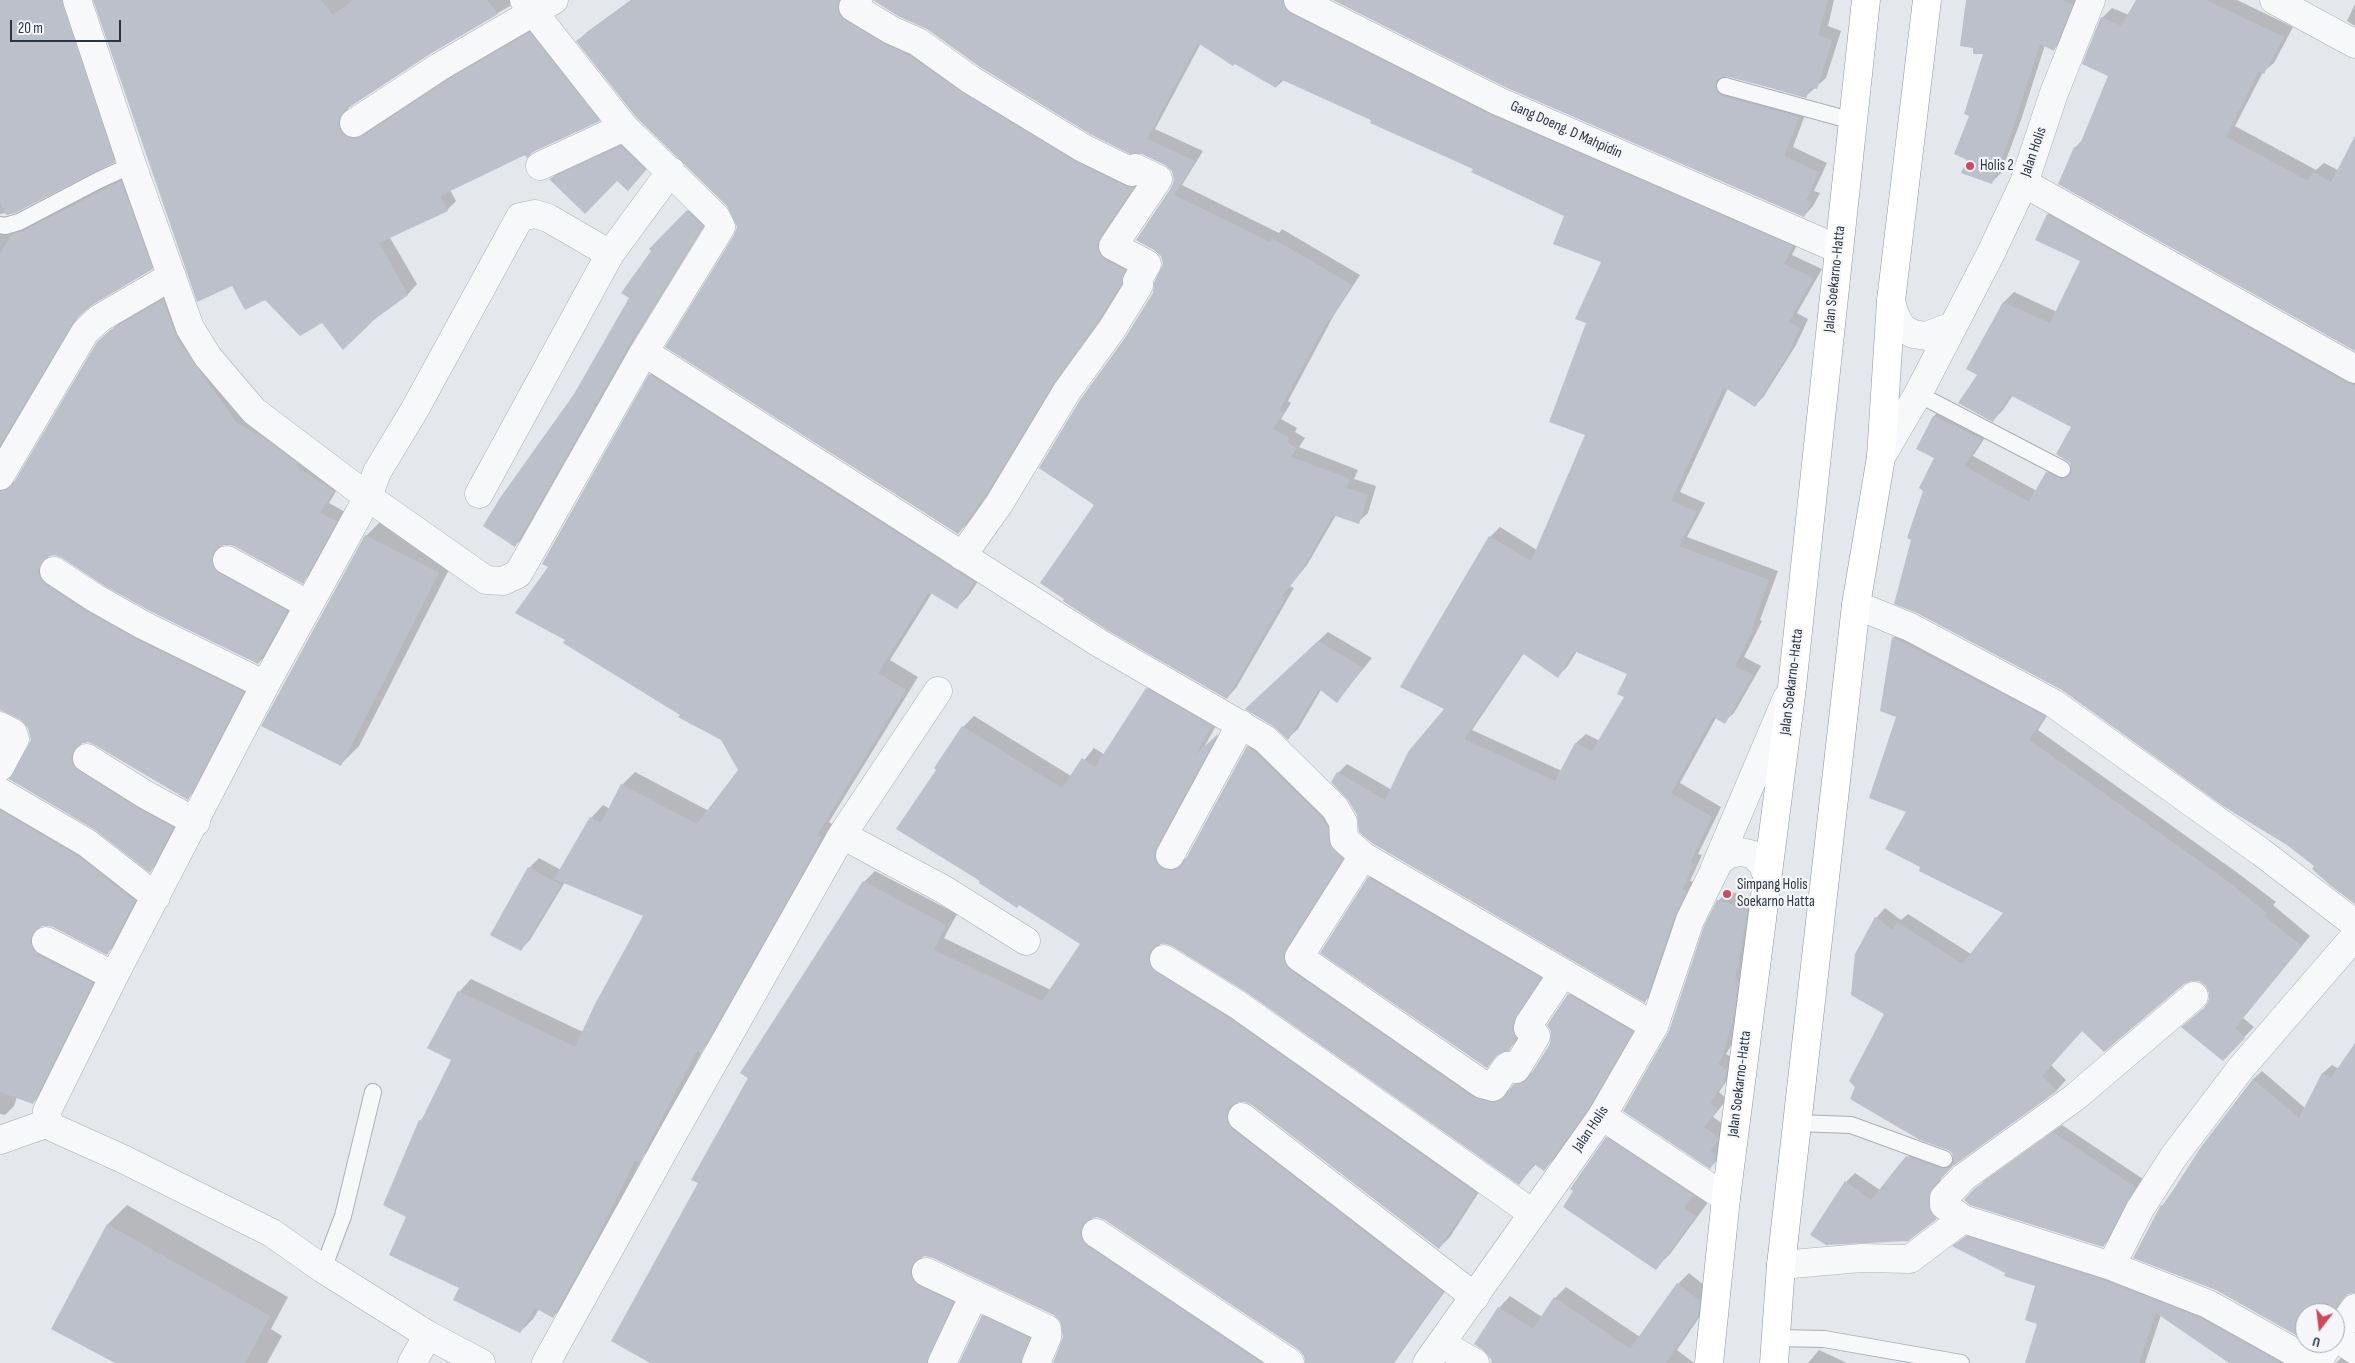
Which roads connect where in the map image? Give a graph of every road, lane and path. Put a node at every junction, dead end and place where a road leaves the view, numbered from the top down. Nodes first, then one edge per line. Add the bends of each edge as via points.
1 (77, 0) edge
2 (858, 0) edge
3 (1866, 0) edge
4 (1927, 0) edge
5 (2091, 0) edge
6 (2274, 0) edge
7 (1305, 2) edge
8 (538, 4) edge
9 (2355, 44) edge
10 (1725, 86) dead end
11 (1853, 121) junction
12 (354, 123) dead end
13 (624, 127) junction
14 (132, 165) junction
15 (540, 166) dead end
16 (671, 171) junction
17 (2024, 183) junction
18 (0, 225) edge
19 (1838, 249) junction
20 (610, 254) junction
21 (172, 276) junction
22 (1891, 301) junction
23 (1953, 326) junction
24 (644, 352) junction
25 (2355, 369) edge
26 (1918, 394) junction
27 (1881, 457) junction
28 (2062, 469) dead end
29 (0, 476) edge
30 (479, 494) dead end
31 (368, 497) junction
32 (962, 556) junction
33 (227, 560) dead end
34 (54, 571) dead end
35 (309, 605) junction
36 (1856, 605) junction
37 (265, 685) junction
38 (1792, 687) junction
39 (938, 691) dead end
40 (1241, 724) junction
41 (0, 726) edge
42 (87, 758) dead end
43 (0, 767) edge
44 (0, 792) edge
45 (196, 822) junction
46 (842, 835) junction
47 (1170, 855) dead end
48 (1363, 856) junction
49 (1713, 871) junction
50 (1766, 888) junction
51 (156, 897) junction
52 (2355, 924) edge
53 (2355, 936) edge
54 (1026, 940) dead end
55 (46, 941) dead end
56 (1164, 959) dead end
57 (1563, 973) junction
58 (114, 976) junction
59 (2194, 996) dead end
60 (1654, 1026) junction
61 (373, 1092) dead end
62 (1602, 1116) junction
63 (1242, 1117) dead end
64 (48, 1123) junction
65 (1797, 1123) junction
66 (0, 1140) edge
67 (1944, 1159) dead end
68 (1726, 1198) junction
69 (1532, 1213) junction
70 (1963, 1220) junction
71 (1096, 1233) dead end
72 (1781, 1265) junction
73 (2111, 1266) junction
74 (323, 1269) junction
75 (926, 1272) dead end
76 (974, 1295) junction
77 (1475, 1297) junction
78 (2355, 1308) edge
79 (2345, 1322) edge
80 (428, 1334) junction
81 (1775, 1350) edge
82 (2295, 1352) edge
83 (2296, 1353) edge
84 (2323, 1353) edge
85 (1435, 1354) edge
86 (412, 1363) edge
87 (481, 1363) edge
88 (546, 1363) edge
89 (942, 1363) edge
90 (1036, 1363) edge
91 (1290, 1363) edge
92 (1475, 1363) edge
93 (1708, 1363) edge
94 (1961, 1363) edge

1 - 14 street
2 - 32 street via 853,7 918,42 971,80 1083,148 1132,172 1134,168 1158,179 1113,246 1147,264 1137,281 1139,285
3 - 11 highway, Jalan Soekarno-Hatta
4 - 22 highway
5 - 17 street, Jalan Holis via 2054,93
6 - 9 street
7 - 19 street, Gang Doeng. D Mahpidin via 1498,101
8 - 12 street
8 - 13 street
10 - 11 lane
11 - 19 highway, Jalan Soekarno-Hatta
13 - 15 street
13 - 16 street
14 - 18 lane via 19,222
14 - 21 street
16 - 20 street
16 - 24 street via 716,217 721,227
17 - 23 street, Jalan Holis
17 - 25 street
19 - 38 highway, Jalan Soekarno-Hatta
20 - 30 street
20 - 31 street via 548,218 535,214 520,217 416,409 377,472
21 - 29 street via 100,318 86,332
21 - 31 street via 190,328 208,357 254,411
22 - 23 street via 1902,328 1913,334 1926,336
22 - 27 highway
23 - 26 street, Jalan Holis
24 - 31 street via 518,574 503,581 486,580
24 - 32 street
26 - 27 street, Jalan Holis
26 - 28 lane
27 - 36 highway
31 - 35 street
32 - 40 street via 1099,643
33 - 35 street
34 - 37 street via 143,625
35 - 37 street
36 - 52 street via 1910,627 2053,703 2253,846
36 - 65 highway
37 - 45 street
38 - 49 street, Jalan Holis
38 - 50 highway, Jalan Soekarno-Hatta
39 - 46 street
40 - 47 street
40 - 48 street via 1265,738 1336,808 1343,822 1344,839
41 - 43 street via 13,733 15,738
42 - 45 street
44 - 51 street via 87,843
45 - 51 street
46 - 54 street via 943,889
46 - 88 street
48 - 57 street
48 - 57 street via 1299,957 1482,1084 1493,1087 1508,1066 1516,1069 1536,1036 1528,1028 1529,1024
49 - 50 street, Jalan Holis via 1729,854 1742,852 1754,855 1767,876
49 - 60 street, Jalan Holis via 1690,920
50 - 68 highway, Jalan Soekarno-Hatta
51 - 58 street
53 - 73 street via 2241,1068 2174,1156 2140,1209
55 - 58 street
56 - 69 street via 1254,1016
57 - 60 street
58 - 64 street via 47,1111
59 - 70 street via 2074,1098 1964,1177 1944,1198 1944,1205
60 - 62 street, Jalan Holis
61 - 74 lane via 343,1216
62 - 68 street
62 - 69 street, Jalan Holis
63 - 77 street
64 - 66 street
64 - 74 street via 272,1234
65 - 67 lane via 1851,1125
65 - 72 highway
68 - 93 highway, Jalan Soekarno-Hatta
69 - 77 street, Jalan Holis
70 - 72 street via 1910,1259 1861,1258
70 - 73 street
71 - 91 street
72 - 81 highway
73 - 82 street via 2219,1308
74 - 80 street
75 - 76 street
76 - 89 street
76 - 90 street via 1047,1329
77 - 85 street, Jalan Holis
78 - 79 street
80 - 86 street
80 - 87 street
81 - 94 lane via 1824,1338
83 - 84 street via 2308,1360 2318,1360
85 - 92 street

